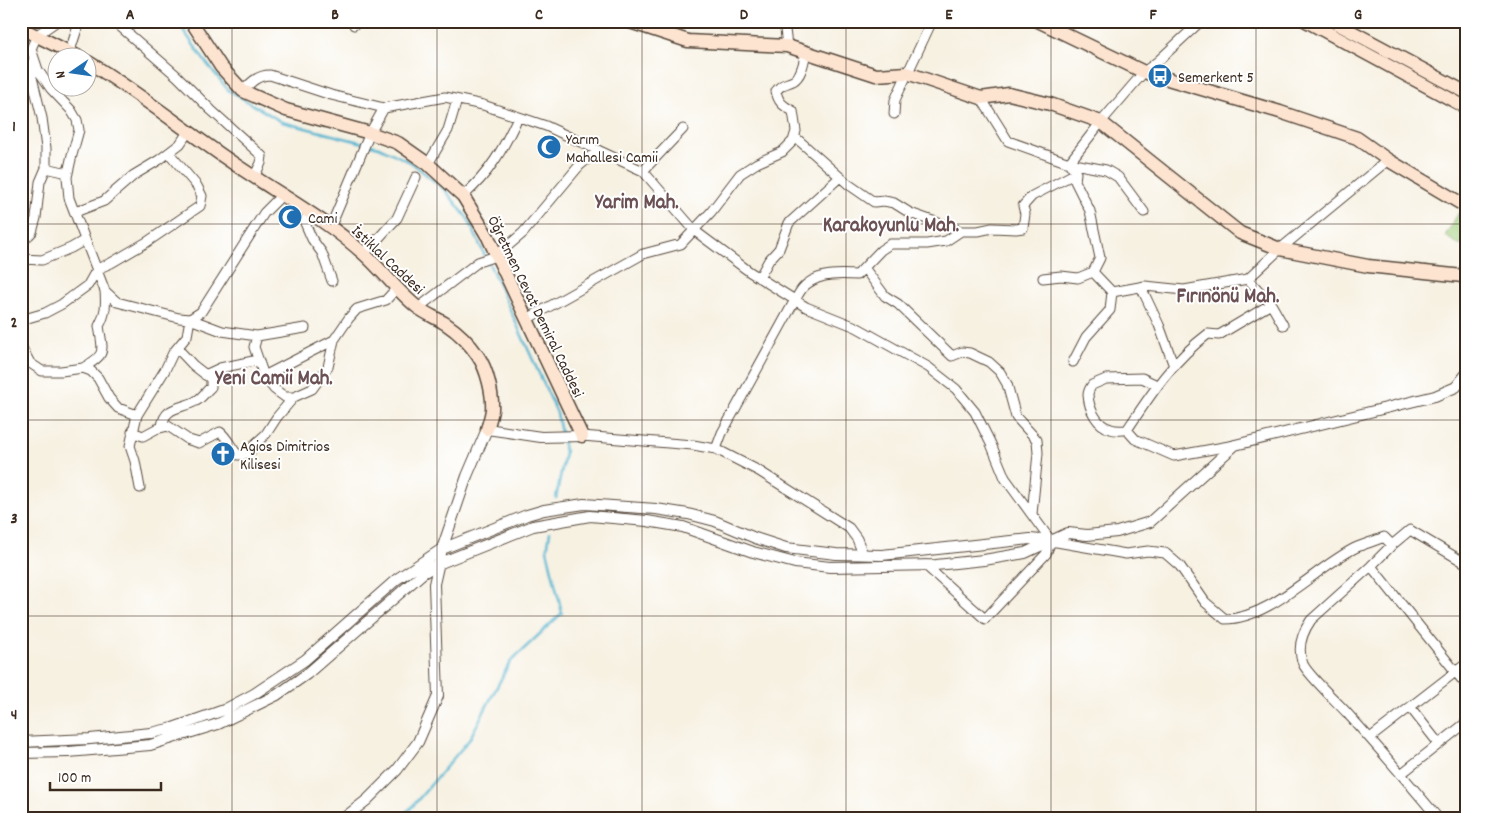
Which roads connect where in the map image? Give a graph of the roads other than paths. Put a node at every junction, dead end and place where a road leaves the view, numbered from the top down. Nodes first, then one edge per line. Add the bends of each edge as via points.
1 (57, 21) edge
2 (77, 21) edge
3 (114, 21) edge
4 (191, 21) edge
5 (627, 21) edge
6 (784, 21) edge
7 (932, 21) edge
8 (1038, 21) edge
9 (1200, 21) edge
10 (1306, 21) edge
11 (1332, 21) edge
12 (21, 28) edge
13 (37, 35) junction
14 (787, 46) junction
15 (64, 48) edge
16 (76, 48) edge
17 (806, 52) junction
18 (34, 58) junction
19 (98, 68) edge
20 (1144, 72) junction
21 (908, 73) junction
22 (243, 91) junction
23 (1467, 93) edge
24 (981, 98) junction
25 (457, 100) junction
26 (384, 108) junction
27 (1467, 108) edge
28 (894, 114) dead end
29 (518, 117) junction
30 (1101, 122) junction
31 (683, 129) dead end
32 (188, 132) junction
33 (794, 136) junction
34 (368, 138) junction
35 (598, 150) junction
36 (169, 153) junction
37 (1388, 160) junction
38 (1069, 163) junction
39 (428, 164) junction
40 (46, 168) junction
41 (643, 171) junction
42 (68, 173) junction
43 (1076, 173) junction
44 (254, 177) junction
45 (416, 177) dead end
46 (840, 177) junction
47 (282, 195) junction
48 (463, 196) junction
49 (1467, 208) edge
50 (75, 212) junction
51 (308, 212) junction
52 (1144, 212) dead end
53 (330, 228) junction
54 (694, 230) junction
55 (961, 232) junction
56 (85, 240) junction
57 (21, 243) edge
58 (1280, 249) junction
59 (364, 254) junction
60 (496, 256) junction
61 (21, 259) edge
62 (865, 268) junction
63 (97, 269) junction
64 (1093, 272) junction
65 (1466, 277) edge
66 (760, 278) junction
67 (1043, 278) dead end
68 (1248, 279) junction
69 (332, 281) dead end
70 (1141, 287) junction
71 (396, 289) junction
72 (105, 291) junction
73 (1112, 292) junction
74 (794, 300) junction
75 (1271, 304) junction
76 (418, 308) junction
77 (190, 319) junction
78 (528, 319) junction
79 (21, 320) edge
80 (1283, 325) dead end
81 (305, 328) dead end
82 (257, 336) junction
83 (334, 340) junction
84 (21, 346) edge
85 (177, 348) junction
86 (258, 360) junction
87 (1073, 362) dead end
88 (1174, 366) junction
89 (83, 368) junction
90 (1467, 373) edge
91 (205, 375) junction
92 (264, 376) junction
93 (1156, 385) junction
94 (294, 397) junction
95 (137, 415) junction
96 (162, 428) junction
97 (487, 429) junction
98 (1127, 430) junction
99 (132, 432) junction
100 (576, 436) junction
101 (1235, 444) junction
102 (716, 448) junction
103 (140, 488) dead end
104 (1032, 514) junction
105 (1051, 541) junction
106 (1392, 545) junction
107 (442, 549) junction
108 (863, 554) junction
109 (438, 564) junction
110 (1467, 564) edge
111 (925, 566) junction
112 (1371, 566) junction
113 (1467, 663) edge
114 (1456, 672) junction
115 (1467, 686) edge
116 (1410, 707) junction
117 (1467, 722) edge
118 (1370, 738) junction
119 (21, 742) edge
120 (1439, 744) junction
121 (21, 753) edge
122 (1401, 774) junction
123 (344, 818) edge
124 (1438, 818) edge

1 - 13 street
2 - 16 street
3 - 44 street via 262,156
4 - 22 main road, Öğretmen Cevat Demiral Caddesi via 221,68
5 - 14 main road via 688,41
6 - 14 street
7 - 21 street
8 - 20 main road
9 - 20 street
10 - 27 main road
11 - 23 main road
12 - 13 main road
13 - 15 main road
13 - 18 street via 31,49
14 - 17 main road
17 - 21 main road via 876,75
17 - 33 street via 801,72 776,91 778,100 793,112
18 - 40 street via 30,69 42,118
18 - 42 street via 51,89 77,120 79,130
19 - 32 main road, İstiklal Caddesi
20 - 30 street
20 - 37 main road via 1357,138
21 - 24 main road
21 - 28 street via 895,100
22 - 26 street via 256,78 270,75
22 - 34 main road, Öğretmen Cevat Demiral Caddesi via 286,110
24 - 30 main road via 1009,94
24 - 38 street via 1008,141
25 - 26 street via 444,97
25 - 29 street
25 - 39 street via 448,130
26 - 34 street
29 - 35 street
29 - 48 street via 494,164
30 - 38 street
30 - 58 main road via 1240,233
31 - 41 street
32 - 36 street
32 - 44 main road, İstiklal Caddesi
33 - 46 street
33 - 54 street via 782,152 740,174
34 - 39 main road, Öğretmen Cevat Demiral Caddesi via 398,143
34 - 53 street
35 - 41 street
35 - 60 street via 579,166 523,233
36 - 50 street via 134,175 104,201
36 - 63 street via 197,186 202,196 200,206 147,242
37 - 49 main road
37 - 58 street
38 - 43 street
38 - 52 street via 1106,170 1118,177
39 - 48 main road, Öğretmen Cevat Demiral Caddesi
40 - 42 street
40 - 57 street via 40,182 32,232
41 - 54 street
42 - 50 street via 69,198
43 - 55 street via 1032,196 1023,206 1023,228
43 - 64 street via 1075,181 1090,211 1100,258
44 - 47 main road, İstiklal Caddesi
45 - 59 street via 397,218
46 - 55 street via 874,202 894,203 910,213
46 - 66 street via 788,223 779,249
47 - 51 main road, İstiklal Caddesi
47 - 77 street via 264,213 200,312
48 - 60 main road, Öğretmen Cevat Demiral Caddesi
50 - 56 street
51 - 53 main road, İstiklal Caddesi
51 - 69 street via 305,223 322,253
53 - 59 main road, İstiklal Caddesi
54 - 66 street
54 - 78 street via 681,244 643,254
55 - 62 street via 946,241 890,244
56 - 61 street via 42,260
56 - 63 street
58 - 65 main road via 1368,266
58 - 68 street
59 - 71 main road, İstiklal Caddesi
60 - 76 street via 478,262
60 - 78 main road, Öğretmen Cevat Demiral Caddesi
62 - 74 street via 857,275 836,274 806,284
62 - 104 street via 885,296 905,310 952,356 970,353 989,362 1000,372 1007,384 1016,417 1037,440
63 - 72 street
63 - 79 street via 88,285 62,304 45,314
64 - 67 street via 1078,278
64 - 73 street
66 - 74 street
68 - 70 street via 1184,290
68 - 75 street
70 - 73 street
70 - 88 street
71 - 76 main road, İstiklal Caddesi
71 - 83 street via 386,300 357,309
72 - 77 street via 117,302
72 - 89 street via 104,318 99,326 103,351 98,359
73 - 87 street via 1110,310 1086,337
74 - 102 street
74 - 104 street via 856,327 928,367 956,389 975,412 1005,478
75 - 80 street
75 - 88 street via 1219,336 1208,334
76 - 97 main road, İstiklal Caddesi via 448,325 478,355 487,372 492,410
77 - 82 street via 222,330
77 - 85 street via 187,336
78 - 100 main road, Öğretmen Cevat Demiral Caddesi
81 - 82 street
82 - 86 street via 254,348
83 - 92 street
83 - 94 street via 328,367 312,389
84 - 89 street via 30,363 42,371
85 - 91 street
85 - 95 street
86 - 91 street via 220,368
86 - 92 street
88 - 93 street
89 - 95 street via 98,378 108,398 118,408
90 - 101 street via 1456,387 1435,396
91 - 96 street via 211,380 211,387 198,400 168,412
92 - 94 street via 285,397
93 - 98 street
93 - 98 street via 1142,378 1106,379 1092,384 1087,394 1096,419 1112,430
94 - 96 street via 250,452 242,455 233,450 220,432 199,443 168,426
95 - 99 street
96 - 99 street via 143,436
97 - 100 street via 541,437
97 - 107 street
98 - 101 street via 1135,438 1174,456
99 - 103 street via 130,446
100 - 102 street
101 - 105 street via 1150,522 1117,532 1068,534
102 - 108 street via 759,470 849,528 858,539
104 - 105 street
105 - 106 street via 1126,554 1165,553 1180,566 1205,602 1225,620 1238,619 1265,608 1355,548 1384,538
105 - 108 street via 1030,539 882,555
105 - 111 street via 1025,552
105 - 111 street via 1046,554 985,619
106 - 110 street via 1410,530
106 - 112 street
107 - 108 street via 527,515 584,504 688,514 786,548
107 - 109 street
107 - 119 street via 397,579 305,660 224,710 151,733
109 - 111 street via 533,526 590,516 683,527 795,563 830,567
109 - 121 street via 422,573 307,674 277,695 218,724 150,746
109 - 123 street via 434,584 438,696 418,742 397,770
112 - 114 street
112 - 118 street via 1311,620 1301,645 1307,669
113 - 114 street
114 - 115 street
114 - 116 street
116 - 118 street
116 - 120 street
117 - 120 street
118 - 122 street
120 - 122 street
122 - 124 street

